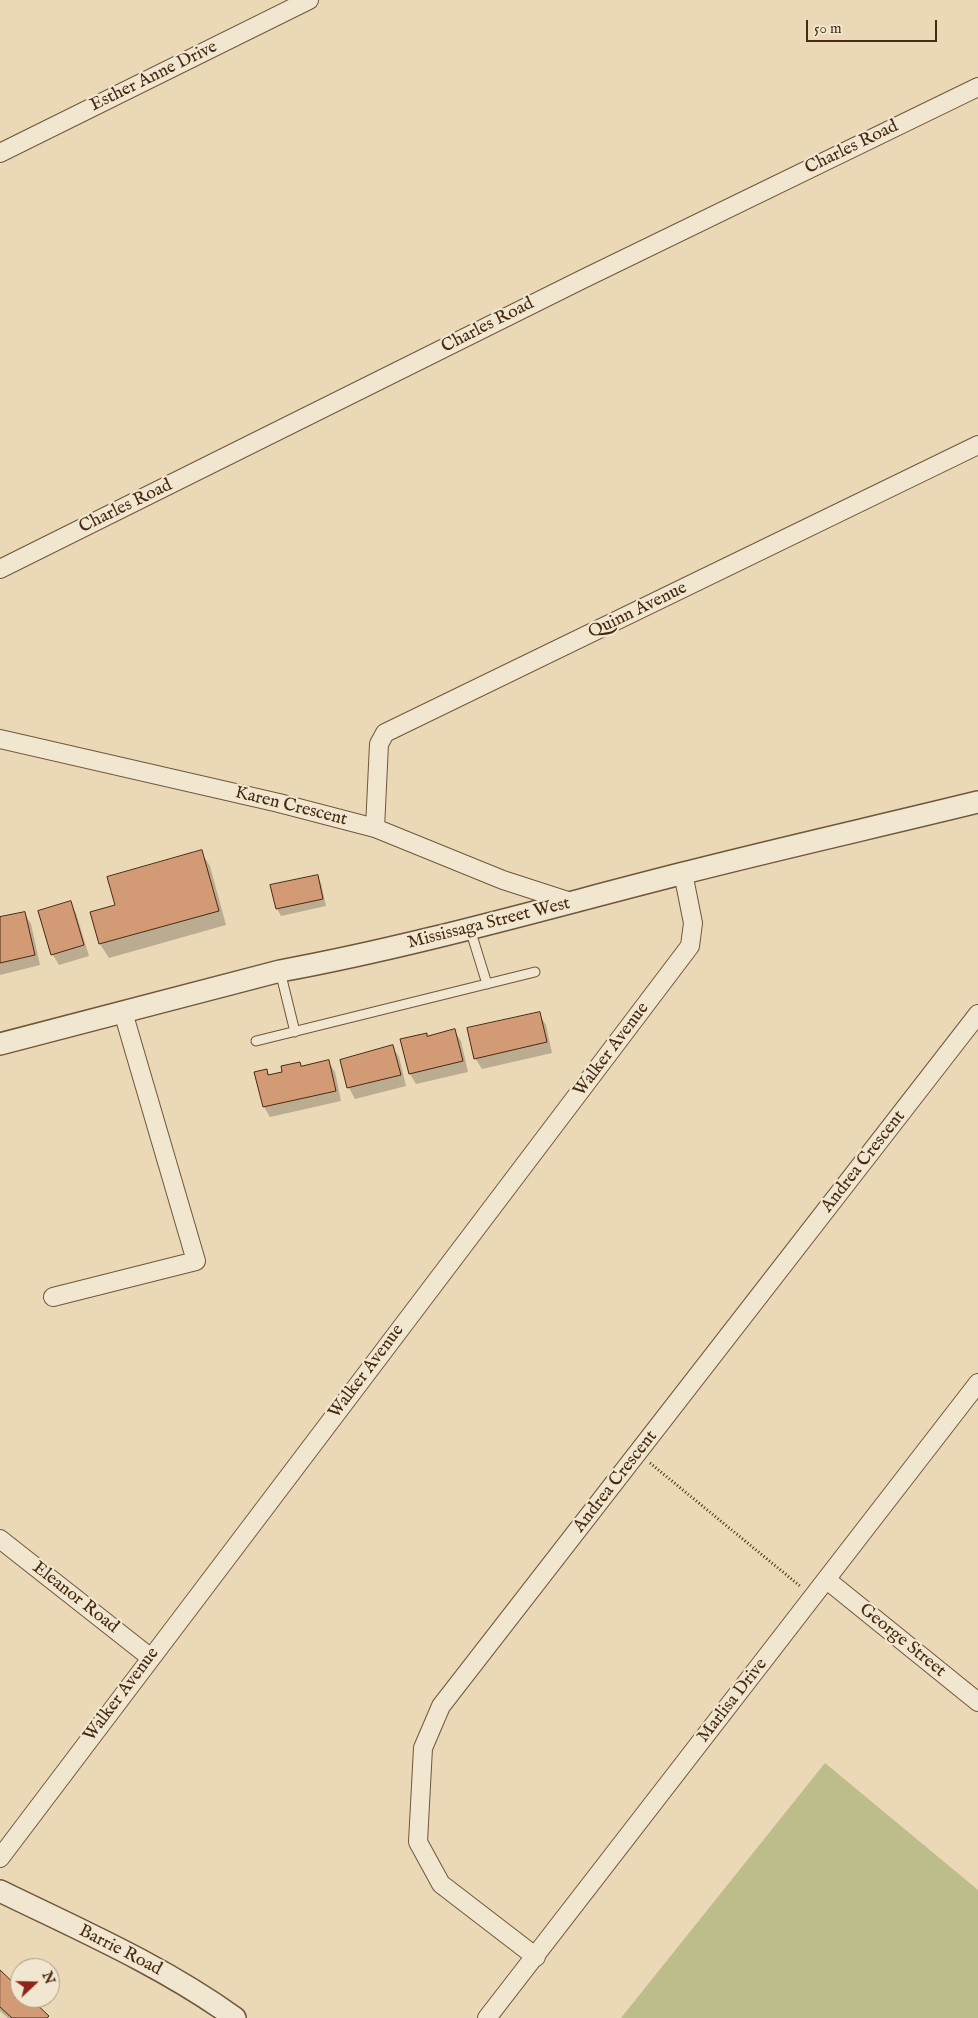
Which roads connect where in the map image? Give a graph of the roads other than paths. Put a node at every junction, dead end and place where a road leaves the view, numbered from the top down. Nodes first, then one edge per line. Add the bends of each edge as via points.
1 (309, 0) edge
2 (978, 87) edge
3 (0, 153) edge
4 (978, 445) edge
5 (0, 569) edge
6 (0, 739) edge
7 (978, 802) edge
8 (375, 828) junction
9 (683, 873) junction
10 (574, 903) junction
11 (470, 929) junction
12 (280, 971) junction
13 (535, 972) dead end
14 (487, 984) junction
15 (123, 1012) junction
16 (978, 1014) edge
17 (295, 1032) junction
18 (256, 1042) dead end
19 (0, 1044) edge
20 (53, 1297) dead end
21 (978, 1383) edge
22 (0, 1539) edge
23 (827, 1580) junction
24 (151, 1658) junction
25 (978, 1702) edge
26 (0, 1858) edge
27 (0, 1891) edge
28 (536, 1957) junction
29 (235, 2018) edge
30 (487, 2018) edge

1 - 3 street, Esther Anne Drive
2 - 5 street, Charles Road via 582,279
4 - 8 street, Quinn Avenue via 385,733 379,744
6 - 8 street, Karen Crescent
7 - 9 street, Mississaga Street West
8 - 10 street, Karen Crescent via 503,880
9 - 10 street, Mississaga Street West
9 - 24 street, Walker Avenue via 693,922 690,946
10 - 11 street, Mississaga Street West
11 - 12 street, Mississaga Street West
11 - 14 lane
12 - 15 street, Mississaga Street West
12 - 17 lane
13 - 14 lane
14 - 17 lane
15 - 19 street, Mississaga Street West
15 - 20 street via 196,1262
16 - 28 street, Andrea Crescent via 441,1706 423,1748 418,1842 442,1884
17 - 18 lane
21 - 23 street, Marlisa Drive
22 - 24 street, Eleanor Road
23 - 25 street, George Street
23 - 28 street, Marlisa Drive
24 - 26 street, Walker Avenue
27 - 29 street, Barrie Road via 128,1954 202,1994
28 - 30 street, Marlisa Drive

